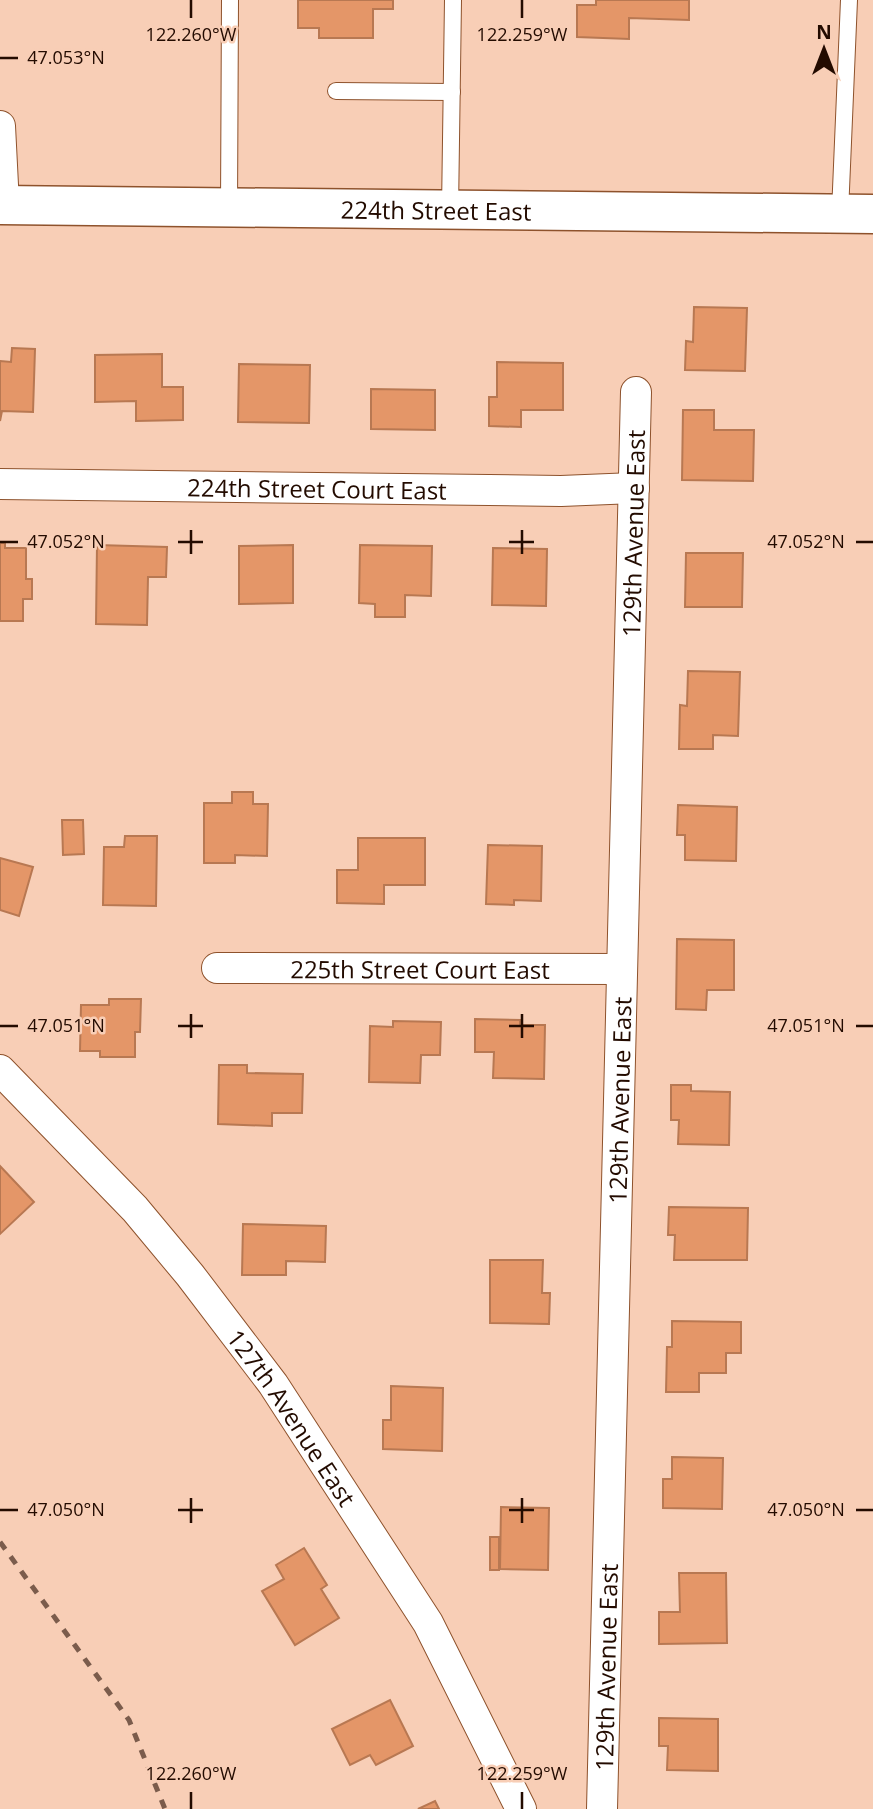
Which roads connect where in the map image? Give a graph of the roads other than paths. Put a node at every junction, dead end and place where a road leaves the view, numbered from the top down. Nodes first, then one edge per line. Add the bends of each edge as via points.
1 (230, 0) edge
2 (453, 0) edge
3 (849, 0) edge
4 (336, 91) dead end
5 (452, 92) junction
6 (0, 126) edge
7 (2, 205) edge
8 (229, 208) junction
9 (450, 210) junction
10 (856, 214) edge
11 (636, 392) dead end
12 (0, 484) edge
13 (634, 488) junction
14 (217, 968) dead end
15 (622, 969) junction
16 (0, 1070) edge
17 (522, 1809) edge
18 (602, 1809) edge

1 - 8 lane
2 - 5 lane
3 - 10 lane
4 - 5 lane
5 - 9 lane
6 - 7 street
7 - 8 main road, 224th Street East
8 - 9 main road, 224th Street East
9 - 10 main road, 224th Street East
11 - 13 street, 129th Avenue East
12 - 13 street, 224th Street Court East
13 - 15 street, 129th Avenue East
14 - 15 street, 225th Street Court East
15 - 18 street, 129th Avenue East
16 - 17 street, 127th Avenue East via 135,1209 273,1384 428,1623

